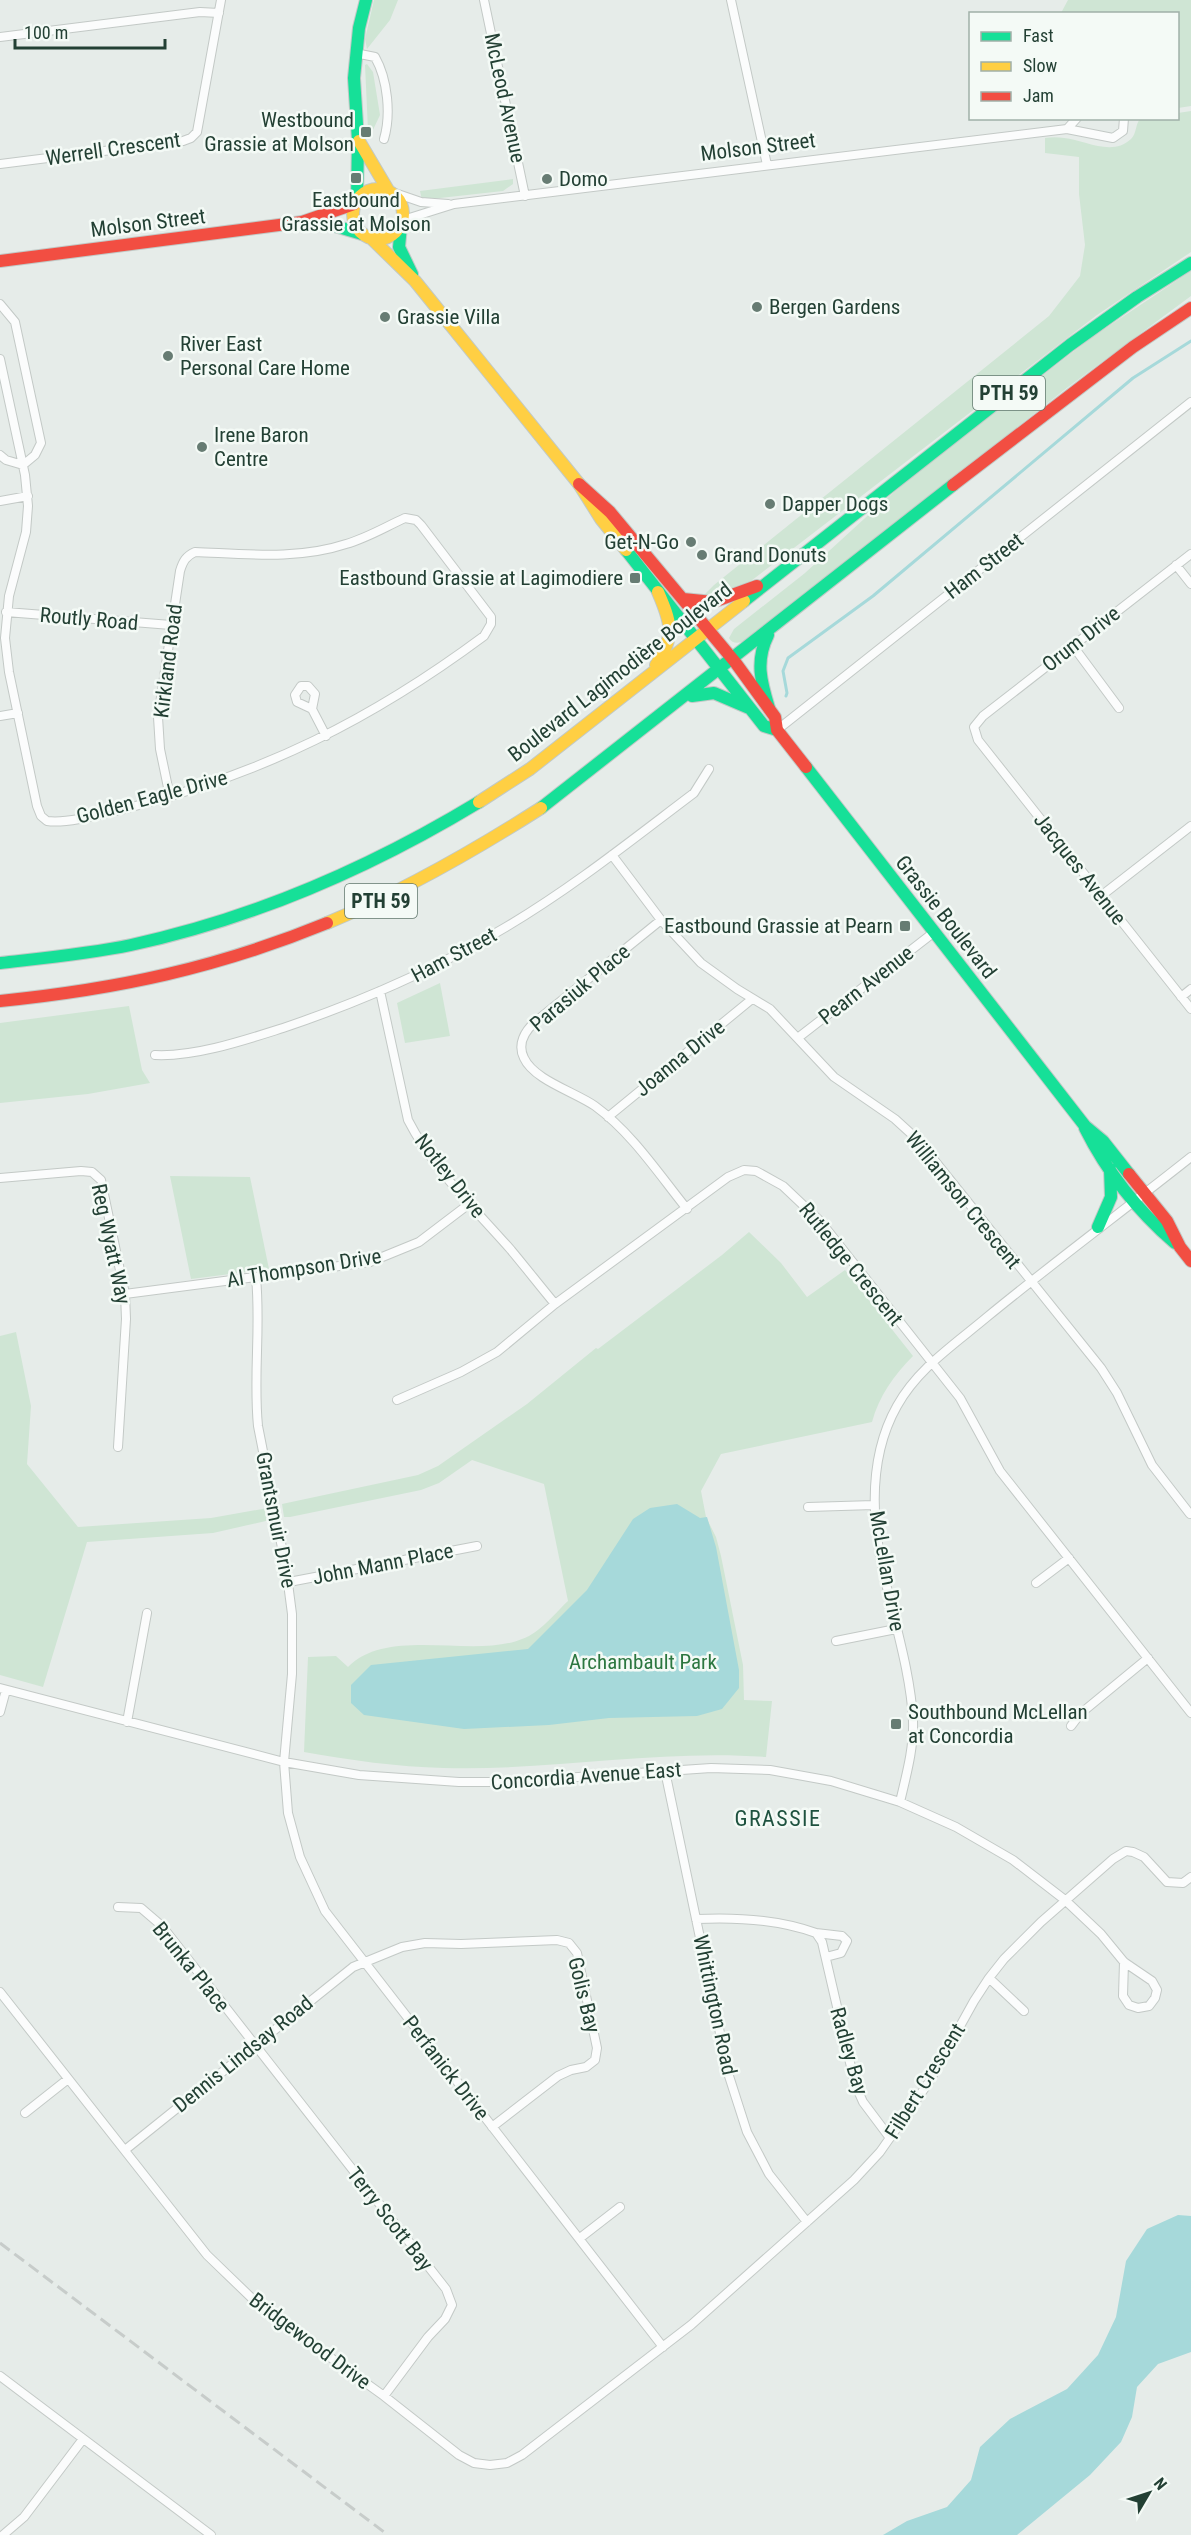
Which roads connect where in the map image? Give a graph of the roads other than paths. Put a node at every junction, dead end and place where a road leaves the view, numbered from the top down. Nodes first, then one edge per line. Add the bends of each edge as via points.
1 (221, 0) edge
2 (366, 0) edge
3 (484, 0) edge
4 (731, 0) edge
5 (219, 13) junction
6 (0, 37) edge
7 (355, 53) junction
8 (1075, 120) edge
9 (1125, 120) edge
10 (1067, 129) junction
11 (384, 139) dead end
12 (358, 140) junction
13 (0, 164) edge
14 (767, 165) junction
15 (390, 191) junction
16 (525, 196) junction
17 (356, 202) junction
18 (454, 204) junction
19 (302, 222) junction
20 (402, 223) junction
21 (368, 237) junction
22 (0, 261) edge
23 (1191, 263) edge
24 (415, 281) junction
25 (0, 304) edge
26 (1191, 308) edge
27 (0, 359) edge
28 (1191, 402) edge
29 (0, 455) edge
30 (23, 465) junction
31 (579, 484) junction
32 (28, 495) junction
33 (0, 501) edge
34 (1191, 554) edge
35 (183, 561) joint
36 (1176, 565) junction
37 (775, 578) junction
38 (1191, 584) edge
39 (658, 592) junction
40 (683, 599) junction
41 (6, 612) junction
42 (777, 624) junction
43 (171, 626) junction
44 (707, 629) junction
45 (695, 639) junction
46 (1073, 646) junction
47 (732, 659) junction
48 (719, 670) junction
49 (643, 680) junction
50 (749, 708) junction
51 (768, 708) junction
52 (1119, 708) dead end
53 (312, 709) dead end
54 (18, 713) junction
55 (662, 714) junction
56 (0, 716) edge
57 (974, 727) joint
58 (777, 730) junction
59 (326, 736) junction
60 (709, 769) dead end
61 (170, 797) junction
62 (1191, 826) edge
63 (612, 855) junction
64 (1101, 896) junction
65 (662, 920) junction
66 (933, 933) junction
67 (0, 963) edge
68 (1191, 989) edge
69 (380, 991) junction
70 (1181, 997) junction
71 (752, 999) junction
72 (0, 1001) edge
73 (1191, 1009) edge
74 (799, 1037) junction
75 (155, 1055) dead end
76 (608, 1117) junction
77 (1085, 1126) junction
78 (1191, 1157) edge
79 (1110, 1169) junction
80 (0, 1178) edge
81 (1141, 1197) junction
82 (469, 1204) junction
83 (687, 1209) junction
84 (1098, 1227) junction
85 (1191, 1262) edge
86 (256, 1278) junction
87 (1030, 1281) junction
88 (125, 1294) junction
89 (555, 1304) junction
90 (931, 1363) junction
91 (397, 1400) dead end
92 (118, 1447) dead end
93 (874, 1505) junction
94 (808, 1507) dead end
95 (1190, 1514) edge
96 (477, 1546) dead end
97 (1069, 1558) junction
98 (289, 1582) junction
99 (1036, 1584) dead end
100 (147, 1613) dead end
101 (896, 1629) junction
102 (836, 1641) dead end
103 (1148, 1658) junction
104 (3, 1689) edge
105 (0, 1712) edge
106 (1191, 1713) edge
107 (127, 1722) junction
108 (1071, 1726) dead end
109 (284, 1762) junction
110 (665, 1771) junction
111 (900, 1802) junction
112 (1191, 1877) edge
113 (1065, 1900) junction
114 (118, 1907) dead end
115 (696, 1919) junction
116 (816, 1933) junction
117 (826, 1957) junction
118 (364, 1962) junction
119 (1124, 1962) junction
120 (989, 1978) junction
121 (0, 1992) edge
122 (1024, 2011) dead end
123 (254, 2045) junction
124 (68, 2079) junction
125 (24, 2114) dead end
126 (492, 2127) junction
127 (890, 2138) junction
128 (125, 2150) junction
129 (620, 2207) dead end
130 (807, 2222) junction
131 (580, 2238) junction
132 (663, 2347) junction
133 (0, 2376) edge
134 (384, 2396) junction
135 (83, 2439) junction
136 (3, 2535) edge
137 (211, 2535) edge

1 - 5 street, Werrell Crescent
2 - 7 main road
3 - 16 street, McLeod Avenue
4 - 14 street
5 - 6 street via 200,12
5 - 13 street, Werrell Crescent via 197,132 191,138
7 - 11 street via 375,57 379,65 388,111
7 - 12 main road
8 - 10 street
9 - 10 street, Molson Street via 1123,131 1113,138
10 - 14 street, Molson Street
12 - 15 main road
12 - 17 main road
14 - 16 street, Molson Street
15 - 17 main road via 371,189
15 - 18 street, Molson Street via 421,202
15 - 20 main road via 401,203
16 - 18 street, Molson Street
17 - 19 main road, Molson Street
17 - 21 main road via 355,224
18 - 20 street, Molson Street
19 - 21 main road, Molson Street via 335,226
19 - 22 main road, Molson Street
20 - 21 main road via 389,237
20 - 24 main road, Grassie Boulevard via 399,247
21 - 24 main road, Grassie Boulevard
23 - 37 main road, Boulevard Lagimodière Boulevard / PTH 59 via 1070,345
24 - 31 main road, Grassie Boulevard
25 - 30 street via 15,322 41,443
26 - 42 main road, PTH 59 via 1060,401
27 - 30 street, Golden Eagle Drive
28 - 58 street, Ham Street
29 - 30 street
30 - 32 street, Golden Eagle Drive
31 - 39 main road, Grassie Boulevard
31 - 40 main road, Grassie Boulevard via 610,512
32 - 33 street
32 - 41 street, Golden Eagle Drive via 26,532
34 - 36 street, Orum Drive
35 - 43 street, Kirkland Road
35 - 59 street, Golden Eagle Drive via 195,552 317,552 370,536 405,518 421,525 487,609 491,624 484,636 442,667 381,707
36 - 38 street
36 - 46 street, Orum Drive
37 - 40 main road via 717,602
37 - 44 main road, Boulevard Lagimodière Boulevard / PTH 59
39 - 45 main road, Grassie Boulevard
39 - 49 main road via 672,632 669,645
40 - 44 main road, Grassie Boulevard
41 - 43 street, Routly Road
41 - 54 street, Golden Eagle Drive via 5,638
42 - 47 main road, PTH 59
42 - 51 main road via 758,656
43 - 61 street, Kirkland Road via 158,717
44 - 45 main road, Boulevard Lagimodière Boulevard / PTH 59
44 - 47 main road, Grassie Boulevard
45 - 48 main road, Grassie Boulevard
45 - 49 main road, Boulevard Lagimodière Boulevard / PTH 59
46 - 52 street
46 - 57 street, Orum Drive
47 - 48 main road, PTH 59
47 - 51 main road, Grassie Boulevard
48 - 50 main road, Grassie Boulevard
48 - 55 main road, PTH 59
49 - 67 main road, Boulevard Lagimodière Boulevard / PTH 59 via 481,802 406,845 314,889 237,917 131,945
50 - 55 main road via 702,692
50 - 58 main road, Grassie Boulevard via 764,726
51 - 58 main road, Grassie Boulevard via 775,717
53 - 59 street
54 - 56 street
54 - 61 street, Golden Eagle Drive via 37,806 47,821
55 - 72 main road, PTH 59 via 515,825 463,858 379,902 246,955 187,971 80,992
57 - 64 street, Jacques Avenue via 978,740
58 - 66 main road, Grassie Boulevard
59 - 61 street, Golden Eagle Drive via 244,773
60 - 63 street, Ham Street via 694,793
62 - 64 street
63 - 65 street, Williamson Crescent
63 - 69 street, Ham Street via 507,927
64 - 70 street, Jacques Avenue
65 - 71 street, Williamson Crescent via 700,963
65 - 76 street, Parasiuk Place via 535,1022 522,1040 524,1059 538,1074 579,1095
66 - 74 street, Pearn Avenue
66 - 77 main road, Grassie Boulevard
68 - 70 street
69 - 75 street, Ham Street via 254,1037 174,1056
69 - 82 street, Notley Drive via 408,1120
70 - 73 street, Jacques Avenue
71 - 74 street, Williamson Crescent via 770,1009
71 - 76 street, Joanna Drive
74 - 87 street, Williamson Crescent via 834,1077 918,1140
76 - 83 street, Parasiuk Place
77 - 79 main road, Grassie Boulevard via 1094,1148
77 - 81 main road, Grassie Boulevard via 1103,1141
78 - 81 street, McLellan Drive
79 - 81 main road, Grassie Boulevard
79 - 84 main road via 1111,1197
80 - 88 street, Reg Wyatt Way via 81,1171 97,1175 104,1190
81 - 84 street, McLellan Drive
81 - 85 main road, Grassie Boulevard via 1158,1229
82 - 86 street, Al Thompson Drive via 419,1242 385,1257 338,1268
82 - 89 street, Notley Drive
83 - 89 street, Rutledge Crescent
83 - 90 street, Rutledge Crescent via 728,1177 744,1170 756,1171 783,1186 821,1222
84 - 87 street, McLellan Drive
86 - 88 street, Al Thompson Drive
86 - 98 street, Grantsmuir Drive via 258,1426
87 - 90 street, McLellan Drive
87 - 95 street, Williamson Crescent via 1101,1368 1152,1465
88 - 92 street, Reg Wyatt Way
89 - 91 street, Rutledge Crescent via 497,1352
90 - 93 street, McLellan Drive via 897,1406 885,1432 878,1458
90 - 97 street, Rutledge Crescent via 970,1414 1000,1471
93 - 94 street
93 - 101 street, McLellan Drive
96 - 98 street, John Mann Place
97 - 99 street
97 - 103 street, Rutledge Crescent
98 - 109 street, Grantsmuir Drive via 292,1674
100 - 107 street
101 - 102 street
101 - 111 street, McLellan Drive via 913,1720
103 - 106 street, Rutledge Crescent
103 - 108 street via 1080,1714
104 - 105 street
104 - 107 street, Concordia Avenue East
107 - 109 street, Concordia Avenue East
109 - 110 street, Concordia Avenue East via 359,1775 459,1782
109 - 118 street, Perfanick Drive via 288,1813 307,1875 325,1911
110 - 111 street, Concordia Avenue East via 770,1770 831,1781
110 - 115 street, Whittington Road
111 - 113 street, Concordia Avenue East via 956,1827 1013,1860
112 - 113 street via 1183,1883 1167,1881 1144,1857 1126,1851
113 - 119 street, Concordia Avenue East
113 - 120 street, Filbert Crescent
114 - 123 street, Brunka Place via 141,1908 162,1926
115 - 116 street via 766,1921
115 - 130 street, Whittington Road via 729,2076 747,2132 769,2174
116 - 117 street, Radley Bay
116 - 117 street via 842,1936 847,1941 841,1953
117 - 127 street, Radley Bay via 855,2084 863,2102
118 - 123 street, Dennis Lindsay Road
118 - 126 street, Perfanick Drive
118 - 126 street, Golis Bay via 402,1947 425,1943 557,1940 569,1943 577,1953 597,2048 595,2060 552,2080
119 - 119 street, Concordia Avenue East via 1123,1996 1129,2005 1149,2006 1157,1990 1152,1981
120 - 122 street
120 - 127 street, Filbert Crescent via 929,2082
121 - 124 street, Bridgewood Drive
123 - 128 street, Dennis Lindsay Road
123 - 134 street, Terry Scott Bay via 446,2289 452,2305
124 - 125 street
124 - 128 street, Bridgewood Drive
126 - 131 street, Perfanick Drive
127 - 130 street, Filbert Crescent via 854,2180
128 - 134 street, Bridgewood Drive via 207,2255 255,2302
129 - 131 street
130 - 132 street, Filbert Crescent
131 - 132 street, Perfanick Drive
132 - 134 street, Bridgewood Drive via 507,2463 474,2463 459,2455
133 - 135 street
135 - 136 street via 24,2517
135 - 137 street

